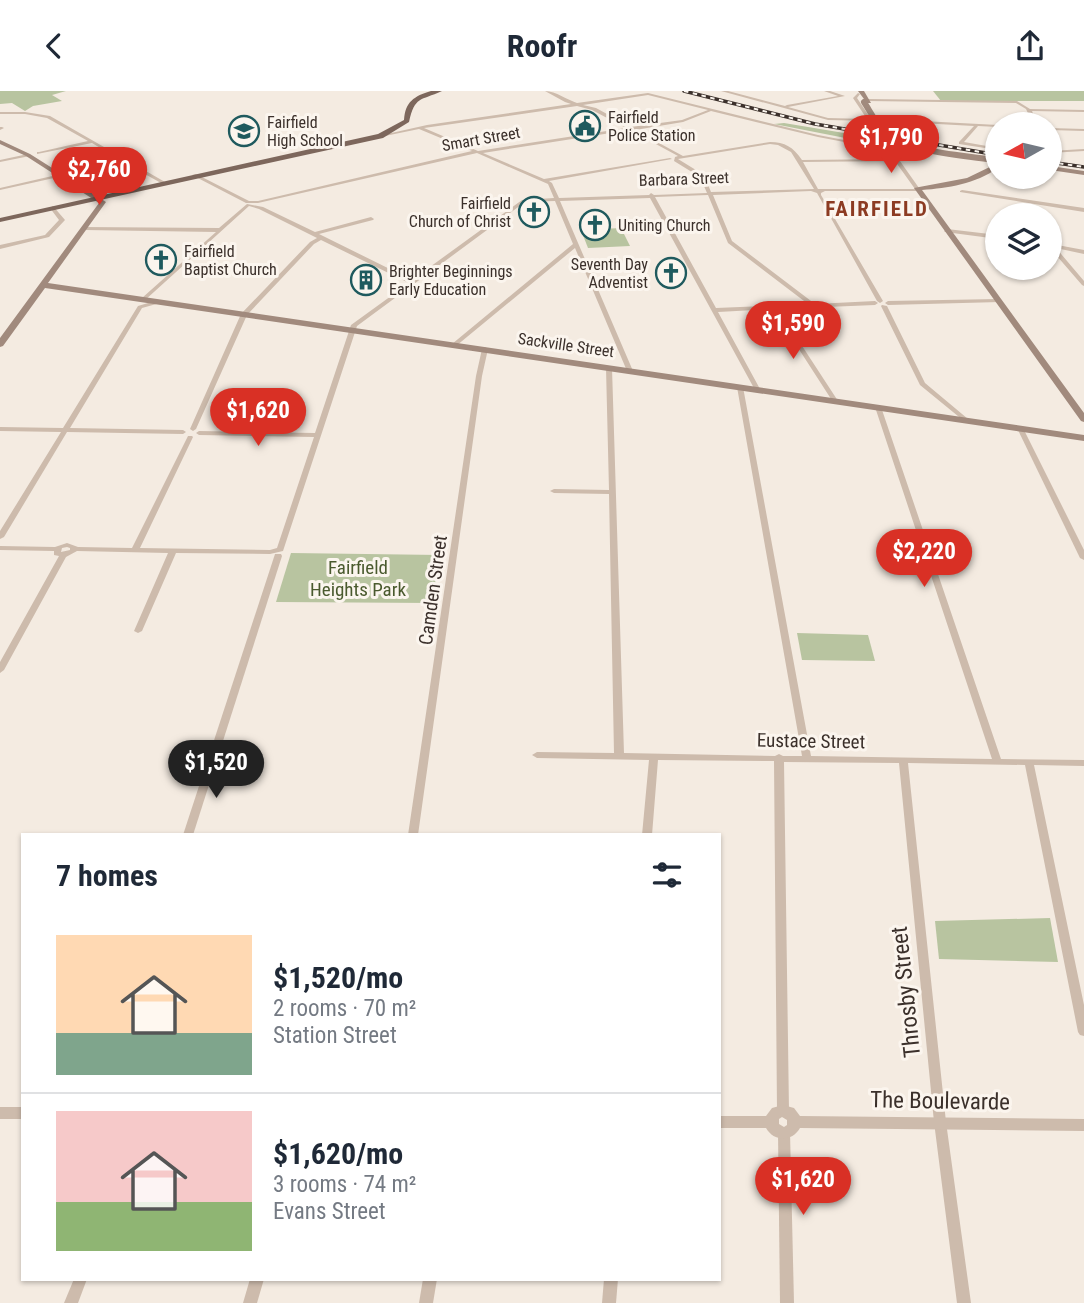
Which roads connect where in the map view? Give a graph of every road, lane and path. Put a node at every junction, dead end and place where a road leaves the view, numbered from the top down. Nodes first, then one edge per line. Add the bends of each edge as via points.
1 (431, 91) edge
2 (439, 91) edge
3 (547, 91) edge
4 (723, 91) edge
5 (826, 91) edge
6 (858, 92) edge
7 (648, 96) joint
8 (843, 96) joint
9 (674, 100) joint
10 (867, 101) junction
11 (576, 104) junction
12 (783, 107) junction
13 (1030, 110) joint
14 (710, 111) junction
15 (1084, 111) edge
16 (0, 113) edge
17 (872, 120) joint
18 (884, 120) dead end
19 (401, 124) junction
20 (977, 125) junction
21 (985, 125) edge
22 (418, 128) junction
23 (631, 129) junction
24 (1062, 130) edge
25 (1074, 130) junction
26 (1084, 130) edge
27 (798, 132) junction
28 (380, 136) junction
29 (1084, 138) edge
30 (0, 142) edge
31 (92, 142) junction
32 (774, 143) junction
33 (985, 147) edge
34 (891, 150) junction
35 (1084, 151) edge
36 (479, 152) junction
37 (1062, 152) edge
38 (38, 153) dead end
39 (954, 154) dead end
40 (28, 155) junction
41 (676, 159) junction
42 (265, 160) junction
43 (896, 160) junction
44 (985, 160) edge
45 (0, 161) edge
46 (126, 161) junction
47 (800, 161) junction
48 (985, 169) edge
49 (1062, 170) edge
50 (72, 173) dead end
51 (1084, 173) edge
52 (61, 175) junction
53 (194, 176) junction
54 (180, 179) junction
55 (545, 180) junction
56 (163, 182) junction
57 (0, 188) edge
58 (82, 188) junction
59 (553, 189) junction
60 (918, 189) junction
61 (818, 190) junction
62 (962, 191) dead end
63 (708, 192) junction
64 (118, 193) junction
65 (650, 194) junction
66 (528, 199) junction
67 (557, 199) junction
68 (100, 201) junction
69 (247, 204) junction
70 (257, 204) junction
71 (52, 208) junction
72 (1084, 210) edge
73 (372, 219) dead end
74 (0, 220) edge
75 (85, 228) junction
76 (219, 230) junction
77 (947, 231) junction
78 (314, 234) junction
79 (985, 235) edge
80 (322, 237) junction
81 (577, 244) junction
82 (0, 247) edge
83 (1062, 248) edge
84 (1084, 252) edge
85 (1062, 259) edge
86 (412, 280) junction
87 (1084, 284) edge
88 (43, 285) junction
89 (998, 301) junction
90 (142, 303) junction
91 (882, 303) junction
92 (813, 305) junction
93 (774, 307) junction
94 (716, 310) junction
95 (244, 314) junction
96 (352, 330) junction
97 (0, 344) edge
98 (454, 345) junction
99 (485, 349) junction
100 (609, 368) junction
101 (630, 371) junction
102 (740, 387) junction
103 (757, 390) junction
104 (835, 401) junction
105 (878, 407) junction
106 (1084, 419) edge
107 (966, 420) junction
108 (1020, 428) junction
109 (0, 429) edge
110 (65, 431) junction
111 (191, 433) junction
112 (317, 435) junction
113 (1084, 438) edge
114 (554, 491) dead end
115 (612, 492) junction
116 (0, 537) edge
117 (0, 548) edge
118 (135, 549) junction
119 (173, 550) junction
120 (60, 552) junction
121 (276, 552) junction
122 (1084, 558) edge
123 (138, 631) dead end
124 (0, 670) edge
125 (537, 755) dead end
126 (619, 756) junction
127 (654, 757) junction
128 (779, 757) junction
129 (807, 758) junction
130 (903, 760) junction
131 (997, 761) junction
132 (1029, 762) junction
133 (1084, 763) edge
134 (189, 833) edge
135 (413, 833) edge
136 (647, 833) edge
137 (1084, 1032) edge
138 (783, 1111) junction
139 (0, 1113) edge
140 (21, 1113) edge
141 (721, 1122) edge
142 (771, 1122) junction
143 (940, 1122) junction
144 (1084, 1125) edge
145 (790, 1127) junction
146 (80, 1281) edge
147 (256, 1281) edge
148 (430, 1281) edge
149 (611, 1281) edge
150 (71, 1303) edge
151 (250, 1303) edge
152 (426, 1303) edge
153 (609, 1303) edge
154 (788, 1303) edge
155 (964, 1303) edge

1 - 19 main road via 406,101
2 - 19 main road via 408,105
3 - 11 street
4 - 12 street
5 - 8 street
6 - 10 main road
6 - 17 street via 856,98
7 - 9 street
7 - 11 street
8 - 12 street
9 - 14 street
10 - 13 street via 1017,101
10 - 44 main road, bridge via 879,125 901,139
11 - 22 street
11 - 23 street
12 - 17 street via 836,120
13 - 15 street
14 - 23 street, Smart Street
14 - 27 street
16 - 31 street via 48,117
18 - 20 street
19 - 22 street
19 - 28 main road
19 - 42 main road via 365,138
20 - 21 street
20 - 33 street via 961,143
22 - 28 street
22 - 36 street
23 - 36 street, Smart Street
23 - 41 street
24 - 25 street
25 - 26 street
25 - 29 street
27 - 32 street
27 - 34 street
28 - 42 main road
30 - 40 main road
31 - 38 street
31 - 46 street
32 - 41 street
32 - 47 street via 793,149
34 - 39 street
34 - 43 street
35 - 37 street
36 - 55 street
36 - 70 street, Smart Street
40 - 45 street
40 - 52 main road
41 - 55 street
41 - 63 street via 702,176
42 - 53 main road
43 - 47 street
43 - 60 street
46 - 50 street
46 - 56 street
47 - 61 street
48 - 60 main road, Barbara Street via 954,187
49 - 51 main road
52 - 57 street
52 - 58 main road
53 - 54 main road
53 - 69 street
54 - 56 main road
54 - 68 main road
55 - 59 street
56 - 64 main road
58 - 64 main road
58 - 68 main road
59 - 66 street via 548,195
59 - 67 street
60 - 61 street, Barbara Street
60 - 77 main road
61 - 63 street, Barbara Street
61 - 91 street
62 - 72 street
63 - 65 street, Barbara Street
63 - 92 street via 730,242
64 - 68 main road
65 - 67 street, Barbara Street
65 - 94 street
66 - 67 street, Barbara Street
66 - 86 street
67 - 81 street
68 - 71 main road
68 - 75 main road
69 - 70 street, Smart Street
69 - 76 street
70 - 78 street
71 - 74 main road
71 - 82 street via 62,220 53,232
73 - 78 street
75 - 76 street
75 - 88 main road
76 - 90 street
77 - 79 street
77 - 89 main road
78 - 80 street
80 - 86 street
80 - 95 street
81 - 98 street
81 - 101 street
83 - 84 street
85 - 87 street
86 - 96 street
88 - 90 main road, Sackville Street via 131,297
88 - 97 main road
89 - 91 street
89 - 106 main road
90 - 95 main road, Sackville Street
90 - 110 street
91 - 92 street
91 - 107 street via 922,384
92 - 93 street
93 - 94 street
93 - 104 street
94 - 103 street
95 - 96 main road, Sackville Street
95 - 111 street
96 - 98 main road, Sackville Street
96 - 112 street
98 - 99 main road, Sackville Street
99 - 100 main road, Sackville Street
99 - 135 street, Camden Street
100 - 101 main road, Sackville Street
100 - 115 street
101 - 102 main road, Sackville Street
102 - 103 main road, Sackville Street
102 - 129 street
103 - 104 main road, Sackville Street
104 - 105 main road, Sackville Street
105 - 107 main road, Sackville Street
105 - 131 street
107 - 108 main road, Sackville Street
108 - 113 main road, Sackville Street
108 - 122 street
109 - 110 street
110 - 111 street
110 - 116 street
111 - 112 street
111 - 118 street
112 - 121 street
114 - 115 street
115 - 126 street
117 - 120 street
118 - 119 street
118 - 120 street via 75,549 67,545
119 - 121 street
119 - 123 street
120 - 124 street
121 - 134 street
125 - 126 street, Eustace Street
126 - 127 street, Eustace Street
127 - 128 street, Eustace Street
127 - 136 street
128 - 129 street, Eustace Street
128 - 138 street
129 - 130 street, Eustace Street
130 - 131 street, Eustace Street
130 - 143 street, Throsby Street
131 - 132 street, Eustace Street
132 - 133 street, Eustace Street
132 - 137 street
138 - 142 street via 774,1114
138 - 145 street via 793,1116
139 - 140 street
141 - 142 street
142 - 145 street via 774,1128
143 - 144 street, The Boulevarde
143 - 145 street, The Boulevarde
143 - 155 street, Throsby Street
145 - 154 street
146 - 150 street
147 - 151 street
148 - 152 street
149 - 153 street

